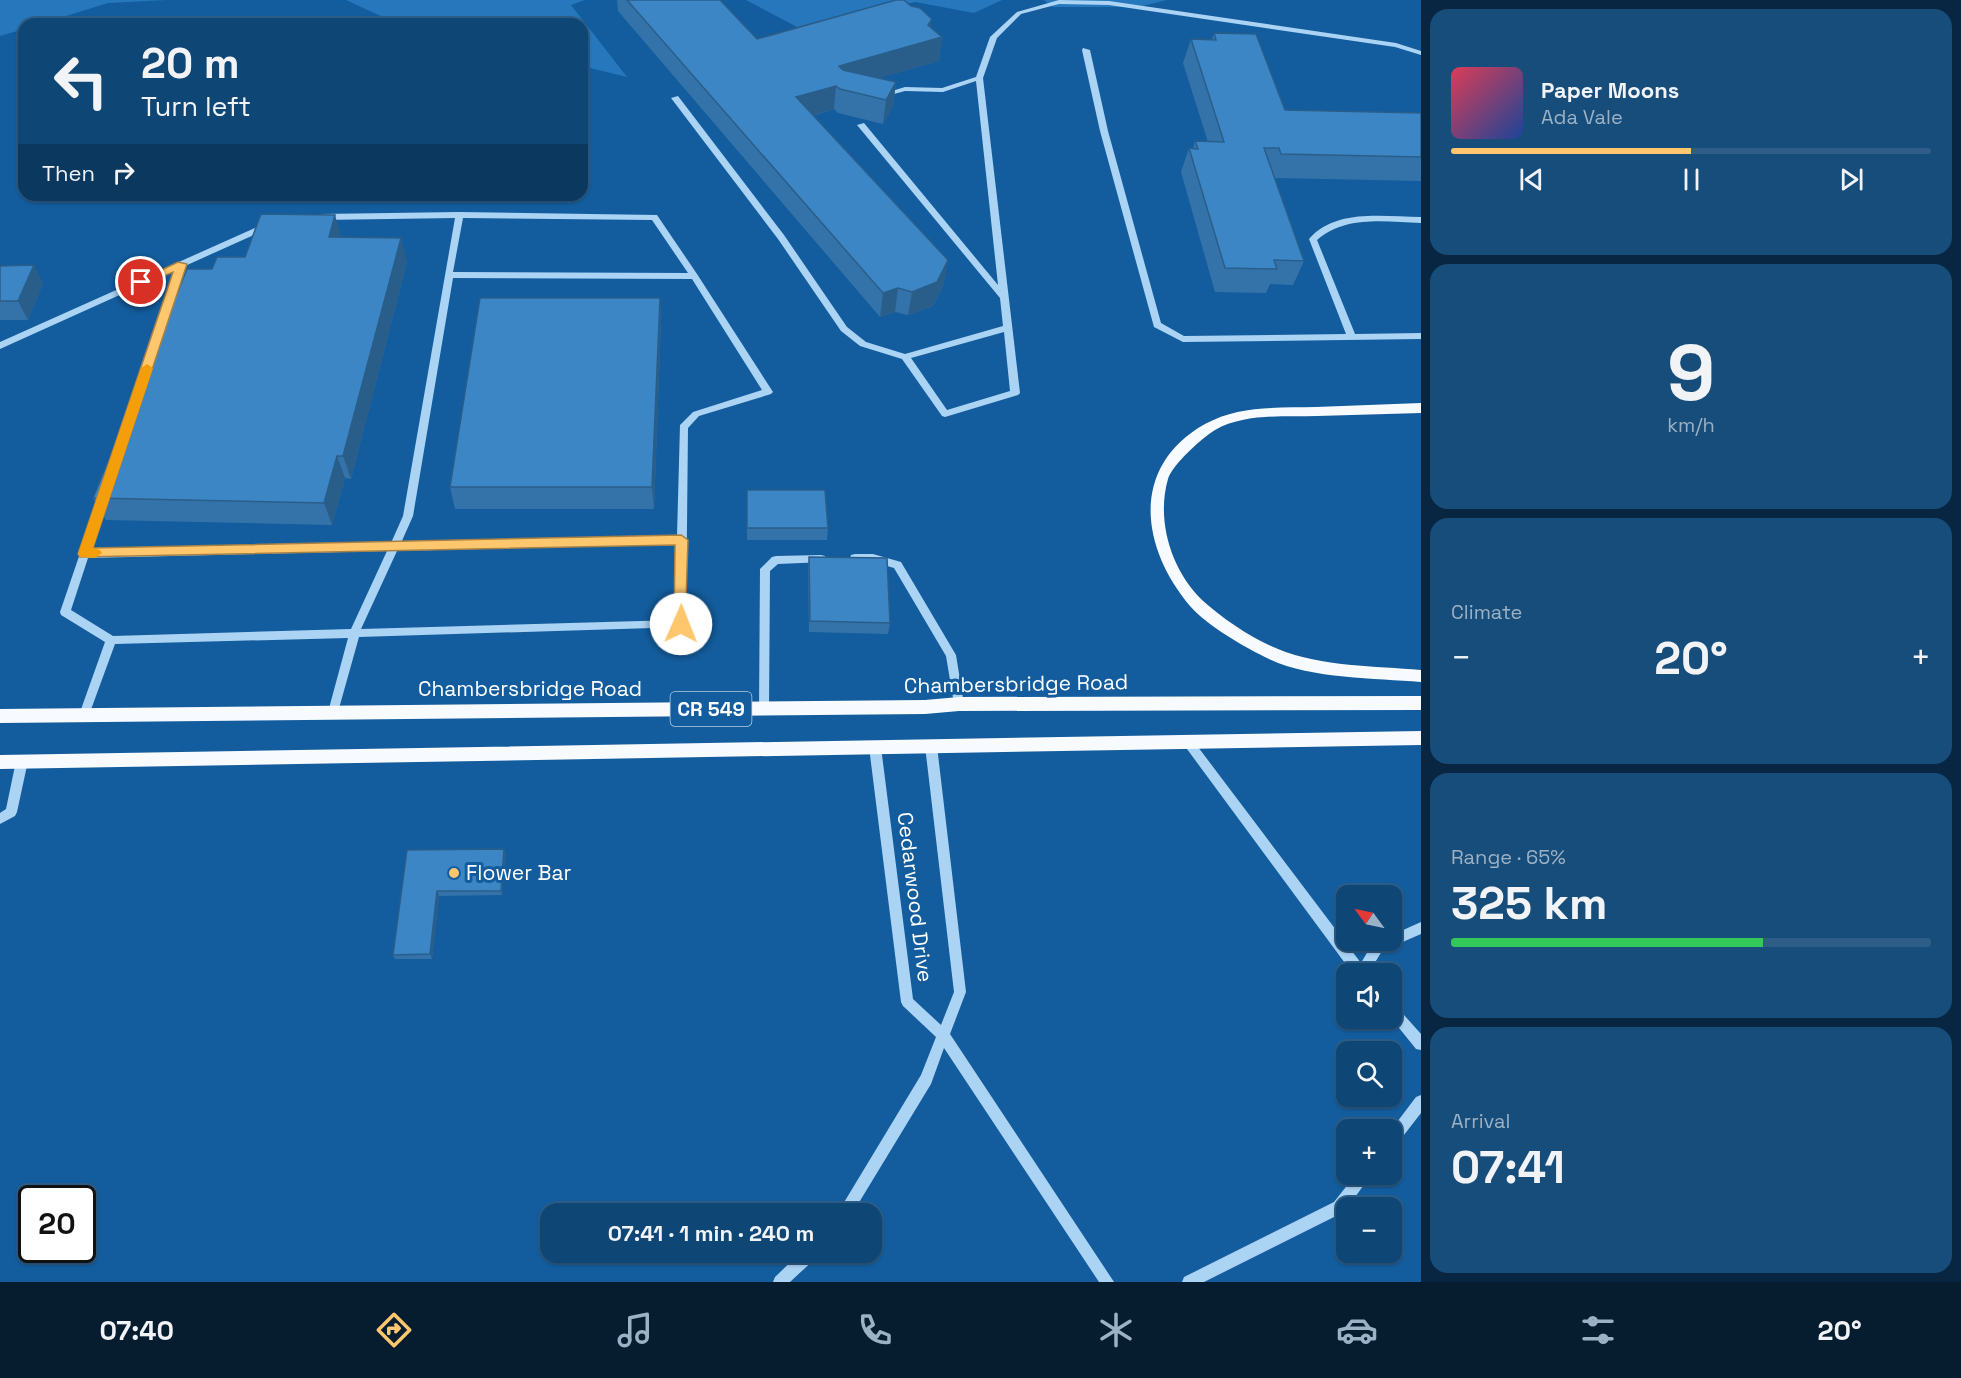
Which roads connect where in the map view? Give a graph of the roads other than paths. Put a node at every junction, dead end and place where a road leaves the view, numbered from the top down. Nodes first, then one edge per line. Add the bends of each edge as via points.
1 (1086, 50) dead end
2 (1421, 52) edge
3 (979, 78) junction
4 (675, 98) dead end
5 (873, 98) edge
6 (861, 125) edge
7 (459, 215) junction
8 (309, 217) edge
9 (1421, 220) edge
10 (275, 222) edge
11 (182, 264) junction
12 (449, 275) junction
13 (694, 276) junction
14 (1003, 297) junction
15 (1007, 328) junction
16 (1421, 336) edge
17 (1352, 337) junction
18 (0, 346) edge
19 (905, 357) junction
20 (141, 387) edge
21 (1421, 408) edge
22 (107, 487) edge
23 (681, 540) junction
24 (393, 548) junction
25 (85, 554) junction
26 (355, 632) junction
27 (111, 640) junction
28 (1421, 676) edge
29 (1421, 703) edge
30 (959, 704) junction
31 (764, 709) junction
32 (333, 712) junction
33 (84, 715) junction
34 (0, 716) edge
35 (1421, 738) edge
36 (1188, 742) junction
37 (931, 746) junction
38 (875, 747) junction
39 (22, 761) junction
40 (0, 762) edge
41 (0, 819) edge
42 (1421, 928) edge
43 (1353, 963) edge
44 (1368, 963) edge
45 (1402, 1022) edge
46 (944, 1035) junction
47 (1421, 1044) edge
48 (1421, 1102) edge
49 (1402, 1126) edge
50 (1356, 1185) edge
51 (851, 1203) edge
52 (800, 1263) edge
53 (780, 1282) edge
54 (1107, 1282) edge
55 (1189, 1282) edge

1 - 17 street via 1157,325 1184,339
2 - 3 street via 1396,45 1109,3 1059,2 1018,13 994,37
3 - 5 street via 943,90 905,89
3 - 14 street
4 - 19 street via 781,237 843,329 863,344
6 - 14 street
7 - 8 street
7 - 12 street
7 - 13 street via 654,217
9 - 17 street via 1339,222 1321,229 1313,238
10 - 11 street
11 - 18 street
11 - 20 street
12 - 13 street
12 - 24 street via 408,516
13 - 23 street via 768,392 696,414 683,427
14 - 15 street
15 - 19 street
15 - 19 street via 1015,393 945,414
16 - 17 street
21 - 28 main road via 1245,414 1210,427 1185,447 1162,475 1157,505 1160,537 1174,572 1196,603 1238,634 1275,655 1326,668
22 - 25 street
23 - 24 street
23 - 26 street via 681,624
24 - 25 street
24 - 26 street
25 - 27 street via 65,612
26 - 27 street
26 - 32 street
27 - 33 street
29 - 30 main road, Chambersbridge Road / CR 549
30 - 31 main road, Chambersbridge Road / CR 549
30 - 31 street via 951,655 897,565 873,558 776,560 765,569
31 - 32 main road, Chambersbridge Road / CR 549
32 - 33 main road, Chambersbridge Road / CR 549
33 - 34 main road, Chambersbridge Road / CR 549
35 - 36 main road, CR 549
36 - 37 main road, CR 549
36 - 43 street
37 - 38 main road, CR 549
37 - 46 street, Cedarwood Drive via 960,992
38 - 39 main road, CR 549
38 - 46 street, Cedarwood Drive via 907,1002
39 - 40 main road, CR 549
39 - 41 street via 11,812
42 - 44 street via 1378,947
45 - 47 street
46 - 51 street via 926,1079
46 - 54 street, Cedarwood Drive
48 - 49 street
50 - 55 street via 1339,1207
52 - 53 street

